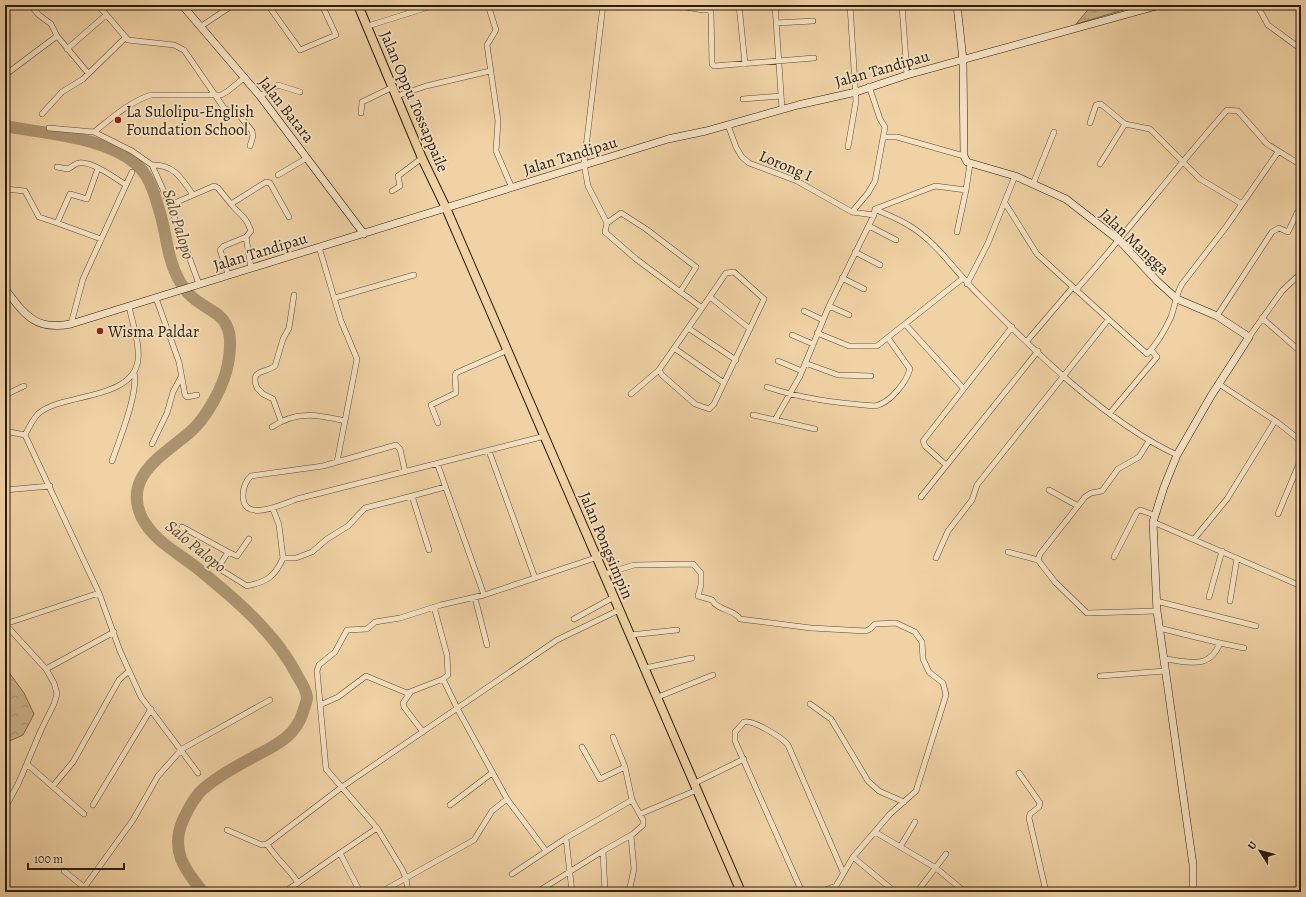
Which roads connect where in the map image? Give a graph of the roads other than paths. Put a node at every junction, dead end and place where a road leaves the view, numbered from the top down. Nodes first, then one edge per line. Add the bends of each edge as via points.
1 (98, 5) edge
2 (182, 5) edge
3 (233, 5) edge
4 (268, 5) edge
5 (322, 5) edge
6 (358, 5) edge
7 (435, 5) edge
8 (488, 5) edge
9 (603, 5) edge
10 (674, 5) edge
11 (739, 5) edge
12 (775, 5) edge
13 (850, 5) edge
14 (902, 5) edge
15 (957, 5) edge
16 (1160, 5) edge
17 (1257, 5) edge
18 (32, 7) dead end
19 (704, 8) edge
20 (106, 14) junction
21 (813, 21) dead end
22 (776, 23) junction
23 (368, 26) junction
24 (200, 27) junction
25 (57, 36) junction
26 (125, 38) junction
27 (67, 49) junction
28 (1301, 49) edge
29 (814, 58) dead end
30 (963, 60) junction
31 (779, 62) junction
32 (745, 64) junction
33 (490, 71) junction
34 (88, 73) junction
35 (5, 75) edge
36 (907, 75) junction
37 (245, 77) junction
38 (869, 86) junction
39 (393, 87) junction
40 (300, 92) dead end
41 (856, 92) junction
42 (215, 94) junction
43 (260, 96) junction
44 (397, 96) junction
45 (781, 96) junction
46 (743, 99) dead end
47 (782, 109) junction
48 (361, 113) dead end
49 (42, 114) dead end
50 (1090, 123) dead end
51 (1125, 124) junction
52 (728, 125) junction
53 (49, 128) dead end
54 (94, 132) junction
55 (1054, 132) dead end
56 (883, 136) junction
57 (250, 146) dead end
58 (848, 147) dead end
59 (1278, 152) junction
60 (964, 156) junction
61 (307, 158) junction
62 (422, 158) junction
63 (1183, 162) junction
64 (584, 164) junction
65 (970, 164) junction
66 (1100, 164) dead end
67 (152, 165) junction
68 (1301, 165) edge
69 (57, 167) dead end
70 (98, 168) junction
71 (132, 172) dead end
72 (278, 176) dead end
73 (1015, 176) junction
74 (126, 184) junction
75 (1033, 184) junction
76 (512, 188) junction
77 (5, 189) edge
78 (966, 190) junction
79 (392, 191) dead end
80 (193, 195) junction
81 (1004, 203) junction
82 (231, 204) junction
83 (1242, 204) junction
84 (170, 205) junction
85 (446, 208) junction
86 (1301, 210) edge
87 (852, 212) junction
88 (874, 212) junction
89 (289, 217) dead end
90 (57, 222) junction
91 (607, 223) junction
92 (869, 226) junction
93 (957, 232) dead end
94 (364, 234) junction
95 (246, 237) junction
96 (101, 239) junction
97 (896, 240) dead end
98 (1120, 241) junction
99 (319, 248) junction
100 (855, 252) junction
101 (880, 265) dead end
102 (251, 268) junction
103 (1301, 273) edge
104 (228, 274) junction
105 (414, 275) dead end
106 (842, 278) junction
107 (962, 279) junction
108 (967, 284) junction
109 (197, 285) junction
110 (1074, 288) junction
111 (5, 289) edge
112 (864, 289) dead end
113 (680, 292) junction
114 (294, 296) dead end
115 (710, 297) junction
116 (156, 298) junction
117 (335, 298) junction
118 (1177, 299) junction
119 (129, 306) junction
120 (829, 306) junction
121 (702, 308) junction
122 (804, 312) dead end
123 (849, 315) dead end
124 (1217, 316) junction
125 (1262, 318) junction
126 (823, 320) junction
127 (1108, 320) junction
128 (71, 324) junction
129 (906, 324) junction
130 (1012, 327) junction
131 (688, 328) junction
132 (750, 329) junction
133 (817, 333) junction
134 (792, 335) dead end
135 (1249, 337) junction
136 (888, 338) junction
137 (1027, 341) junction
138 (812, 344) junction
139 (674, 348) junction
140 (508, 350) junction
141 (1151, 350) junction
142 (1038, 351) junction
143 (1301, 352) edge
144 (736, 360) junction
145 (778, 361) dead end
146 (805, 363) junction
147 (659, 370) junction
148 (802, 371) junction
149 (134, 372) junction
150 (871, 376) dead end
151 (1064, 376) junction
152 (181, 377) junction
153 (724, 383) junction
154 (1219, 384) junction
155 (24, 386) dead end
156 (767, 387) dead end
157 (964, 388) junction
158 (197, 394) dead end
159 (631, 394) dead end
160 (789, 394) junction
161 (5, 395) edge
162 (1110, 413) junction
163 (753, 414) dead end
164 (775, 420) junction
165 (281, 421) junction
166 (345, 421) junction
167 (1275, 421) junction
168 (438, 423) dead end
169 (272, 427) dead end
170 (815, 429) dead end
171 (5, 431) edge
172 (25, 435) junction
173 (545, 436) junction
174 (1149, 441) junction
175 (1301, 441) edge
176 (152, 444) dead end
177 (488, 451) junction
178 (1177, 455) junction
179 (1301, 459) edge
180 (112, 461) dead end
181 (337, 462) junction
182 (437, 463) junction
183 (946, 465) junction
184 (405, 471) junction
185 (50, 486) junction
186 (445, 487) junction
187 (5, 490) edge
188 (1050, 490) dead end
189 (412, 496) junction
190 (921, 497) dead end
191 (1078, 506) junction
192 (272, 509) junction
193 (1278, 514) dead end
194 (1154, 519) junction
195 (182, 527) dead end
196 (1194, 539) junction
197 (249, 540) dead end
198 (429, 550) dead end
199 (1222, 551) junction
200 (228, 552) junction
201 (1008, 552) dead end
202 (598, 557) junction
203 (1114, 557) dead end
204 (283, 558) junction
205 (936, 558) dead end
206 (1237, 558) junction
207 (1038, 560) junction
208 (605, 574) junction
209 (535, 578) junction
210 (1301, 586) edge
211 (99, 593) junction
212 (484, 595) junction
213 (614, 597) junction
214 (1209, 597) dead end
215 (475, 598) junction
216 (1230, 601) dead end
217 (1156, 602) junction
218 (434, 607) junction
219 (619, 610) junction
220 (1157, 611) junction
221 (574, 619) dead end
222 (5, 624) edge
223 (1256, 626) dead end
224 (1159, 628) junction
225 (677, 630) dead end
226 (114, 632) junction
227 (630, 635) junction
228 (1220, 643) junction
229 (487, 645) dead end
230 (1244, 648) dead end
231 (692, 658) dead end
232 (1163, 659) junction
233 (645, 668) junction
234 (46, 669) junction
235 (128, 671) junction
236 (1165, 671) junction
237 (713, 675) dead end
238 (1100, 676) dead end
239 (444, 679) junction
240 (410, 693) junction
241 (658, 697) junction
242 (270, 700) dead end
243 (810, 704) dead end
244 (320, 705) junction
245 (457, 708) junction
246 (151, 709) junction
247 (423, 732) junction
248 (613, 737) dead end
249 (582, 746) dead end
250 (182, 749) junction
251 (744, 759) junction
252 (27, 764) junction
253 (625, 767) junction
254 (198, 773) dead end
255 (492, 773) junction
256 (1019, 773) dead end
257 (53, 786) junction
258 (342, 787) junction
259 (696, 787) junction
260 (507, 800) junction
261 (632, 800) junction
262 (904, 802) junction
263 (93, 805) dead end
264 (450, 805) dead end
265 (5, 808) edge
266 (84, 814) dead end
267 (640, 814) junction
268 (915, 822) dead end
269 (377, 828) junction
270 (227, 830) dead end
271 (875, 832) junction
272 (632, 836) junction
273 (566, 838) junction
274 (268, 844) junction
275 (900, 847) junction
276 (604, 850) junction
277 (546, 851) junction
278 (340, 853) junction
279 (946, 854) dead end
280 (853, 857) junction
281 (936, 868) junction
282 (571, 870) junction
283 (64, 871) dead end
284 (843, 872) junction
285 (512, 874) dead end
286 (406, 878) junction
287 (298, 883) junction
288 (289, 889) dead end
289 (83, 890) edge
290 (90, 892) edge
291 (360, 892) edge
292 (381, 892) edge
293 (408, 892) edge
294 (537, 892) edge
295 (572, 892) edge
296 (605, 892) edge
297 (630, 892) edge
298 (741, 892) edge
299 (802, 892) edge
300 (820, 892) edge
301 (895, 892) edge
302 (917, 892) edge
303 (965, 892) edge
304 (1046, 892) edge
305 (1193, 892) edge

1 - 20 street
2 - 24 street, Jalan Batara
3 - 24 street
4 - 5 street via 300,50 336,35
6 - 23 main road, Jalan Oppu Tossappaile
7 - 23 street
8 - 33 street via 496,30 487,44
9 - 64 street
10 - 19 street
11 - 32 street
12 - 22 street
13 - 41 street
14 - 36 street
15 - 30 street
16 - 30 street, Jalan Tandipau
17 - 28 street via 1268,25
18 - 25 street via 51,24
19 - 32 street via 710,12 713,65
20 - 26 street
20 - 27 street
21 - 22 street
22 - 31 street
23 - 39 main road, Jalan Oppu Tossappaile
24 - 37 street, Jalan Batara
25 - 27 street
25 - 35 street
26 - 34 street
26 - 42 street via 130,41 150,41 179,47
27 - 34 street
29 - 31 street
30 - 36 street, Jalan Tandipau
30 - 60 street
31 - 32 street
31 - 45 street
33 - 44 street via 426,86
33 - 76 street via 498,121 496,151
34 - 49 street via 62,92
36 - 38 street, Jalan Tandipau
37 - 42 street via 221,95
37 - 43 street, Jalan Batara
38 - 41 street, Jalan Tandipau
38 - 56 street via 880,119 885,126
39 - 44 main road, Jalan Oppu Tossappaile
39 - 48 street via 362,102
40 - 43 street via 278,85
41 - 47 street, Jalan Tandipau
41 - 58 street
42 - 54 street via 151,95 130,104
42 - 57 street via 224,108 239,115 252,131
43 - 61 street, Jalan Batara
44 - 62 main road, Jalan Oppu Tossappaile
45 - 46 street
45 - 47 street
47 - 52 street, Jalan Tandipau
50 - 51 street via 1096,105 1101,104
51 - 63 street via 1150,129
51 - 66 street
52 - 64 street, Jalan Tandipau via 668,139
52 - 87 street, Lorong I via 736,147 749,163 797,181
53 - 54 street
54 - 67 street via 132,151
55 - 75 street
56 - 60 street via 897,137
56 - 87 street via 872,188
59 - 63 street via 1267,144 1235,109 1227,110
59 - 68 street
59 - 83 street
60 - 65 street
61 - 72 street
61 - 94 street, Jalan Batara
62 - 79 street via 398,176 400,185
62 - 85 main road, Jalan Oppu Tossappaile
63 - 83 street via 1201,181
63 - 98 street
64 - 76 street, Jalan Tandipau
64 - 91 street via 588,186
65 - 73 street, Jalan Mangga
65 - 78 street
67 - 80 street via 174,170
67 - 84 street
69 - 70 street via 68,170 81,162
70 - 74 street
70 - 90 street via 87,199 70,194
71 - 74 street
73 - 75 street, Jalan Mangga
73 - 81 street
74 - 96 street
75 - 98 street, Jalan Mangga via 1066,199
76 - 85 street, Jalan Tandipau
77 - 90 street via 25,191 39,217
78 - 88 street via 934,186
78 - 93 street
80 - 82 street via 215,186
80 - 84 street
81 - 108 street via 986,248
81 - 110 street via 1037,254
82 - 89 street via 264,183 269,183
82 - 95 street via 248,220 251,231
83 - 118 street via 1182,284
84 - 109 street
85 - 94 street, Jalan Tandipau
85 - 140 main road, Jalan Pongsimpin
86 - 124 street via 1296,213 1288,232 1279,228 1272,232
87 - 88 street
88 - 92 street
88 - 107 street via 916,230
90 - 96 street
91 - 113 street via 605,232
91 - 113 street via 620,213 646,229 696,267
92 - 97 street
92 - 100 street
94 - 99 street, Jalan Tandipau
95 - 102 street
95 - 104 street via 220,250
96 - 128 street via 83,279
98 - 110 street
98 - 118 street, Jalan Mangga
99 - 102 street, Jalan Tandipau
99 - 117 street
100 - 101 street
100 - 106 street
102 - 104 street, Jalan Tandipau
103 - 125 street via 1282,291
104 - 109 street, Jalan Tandipau
105 - 117 street
106 - 112 street
106 - 120 street
107 - 108 street
107 - 129 street
108 - 130 street
109 - 116 street, Jalan Tandipau
110 - 127 street
110 - 137 street
111 - 128 street, Jalan Tandipau via 25,314 35,322 53,326
113 - 121 street
114 - 165 street via 289,328 283,338 277,362 272,368 260,372 255,377 257,388 275,401
115 - 121 street
115 - 132 street
115 - 132 street via 726,273 734,272 764,299
116 - 119 street, Jalan Tandipau
116 - 152 street via 179,362
117 - 166 street via 341,321 358,359
118 - 124 street, Jalan Mangga
118 - 141 street via 1170,318
119 - 128 street, Jalan Tandipau
119 - 149 street via 138,355
120 - 123 street
120 - 126 street
121 - 131 street
122 - 126 street
124 - 135 street, Jalan Mangga
125 - 135 street
125 - 143 street
126 - 133 street
127 - 141 street via 1147,354
127 - 151 street
129 - 136 street
129 - 157 street
130 - 137 street
130 - 157 street
131 - 139 street
131 - 144 street
132 - 144 street
133 - 136 street via 849,346 876,346
133 - 138 street
134 - 138 street
135 - 154 street
136 - 160 street via 910,368 906,379 884,403 875,406 839,403
137 - 142 street
138 - 146 street
139 - 147 street
139 - 153 street
140 - 168 street via 456,372 456,393 431,405
140 - 173 main road, Jalan Pongsimpin
141 - 162 street via 1157,357
142 - 151 street
142 - 183 street
144 - 153 street
145 - 148 street
146 - 148 street
146 - 150 street via 838,375
147 - 153 street via 695,404 709,409
147 - 159 street
148 - 160 street
149 - 172 street via 110,389 48,408 39,414
149 - 180 street via 135,380 129,410
151 - 162 street
151 - 205 street via 977,485 972,500 948,531
152 - 158 street via 186,396
152 - 176 street via 172,392 167,412
154 - 167 street
154 - 178 street
155 - 161 street
156 - 160 street
157 - 183 street via 923,441 925,446
160 - 164 street
162 - 174 street
163 - 164 street
164 - 170 street
165 - 166 street via 311,414
165 - 169 street
166 - 181 street
167 - 175 street
167 - 196 street via 1227,499
171 - 172 street
172 - 185 street
173 - 177 street
173 - 202 main road, Jalan Pongsimpin
174 - 178 street
174 - 191 street via 1138,457 1118,469 1102,491 1088,495
177 - 182 street
177 - 209 street
178 - 194 street
179 - 193 street
181 - 184 street via 396,445 400,449
181 - 192 street via 313,468 250,476 243,489 244,503 251,509
182 - 184 street
182 - 186 street
183 - 190 street
184 - 192 street
185 - 187 street
185 - 211 street
186 - 189 street
186 - 212 street
188 - 191 street
189 - 198 street
189 - 204 street via 365,508 348,526 312,552 296,558
191 - 207 street
192 - 204 street via 279,525
194 - 196 street
194 - 203 street via 1140,510 1137,512
194 - 217 street
195 - 200 street
196 - 199 street
197 - 200 street via 237,556
199 - 206 street
199 - 214 street
200 - 204 street via 218,568 247,586 268,580 280,566
201 - 207 street
202 - 208 main road, Jalan Pongsimpin
202 - 209 street
206 - 210 street
206 - 216 street
207 - 220 street via 1055,582 1087,613
208 - 213 main road, Jalan Pongsimpin
208 - 262 street via 634,564 693,564 701,573 698,596 712,600 715,605 736,614 740,619 866,631 875,624 895,623 915,632 921,641 929,672 943,683 946,692 916,791
209 - 212 street
211 - 222 street
211 - 226 street
212 - 215 street
213 - 219 main road, Jalan Pongsimpin
213 - 221 street
215 - 218 street
215 - 229 street
217 - 220 street
217 - 223 street
218 - 239 street via 447,660 448,675
218 - 244 street via 400,618 375,622 366,629 346,630 334,654 318,668
219 - 227 main road, Jalan Pongsimpin
219 - 245 street via 563,637
220 - 224 street
222 - 234 street
224 - 228 street
224 - 232 street
225 - 227 street
226 - 234 street
226 - 235 street
227 - 233 main road, Jalan Pongsimpin
228 - 230 street
228 - 232 street via 1214,656 1205,661
231 - 233 street
232 - 236 street
233 - 241 main road, Jalan Pongsimpin
234 - 252 street via 54,683 56,699
235 - 246 street via 141,697
235 - 257 street via 119,680 73,762
236 - 238 street
236 - 305 street via 1193,865
237 - 241 street
239 - 240 street
239 - 245 street
240 - 244 street via 367,676 359,679 338,697
240 - 247 street via 403,703 404,707
241 - 259 main road, Jalan Pongsimpin
242 - 250 street
243 - 262 street via 831,718 868,781 878,791
244 - 258 street via 325,766
245 - 247 street
245 - 255 street
246 - 250 street
246 - 263 street
247 - 258 street
248 - 253 street
249 - 253 street via 600,779
250 - 254 street
250 - 289 street via 158,776 133,820
251 - 259 street
251 - 284 street via 734,736 736,730 745,722 751,722 786,742
251 - 299 street
252 - 257 street
252 - 265 street
253 - 261 street
255 - 260 street
255 - 264 street
256 - 304 street via 1040,802 1039,807 1031,812 1029,818
257 - 266 street
258 - 269 street
258 - 274 street
259 - 267 street
259 - 298 main road, Jalan Pongsimpin
260 - 277 street
260 - 286 street via 493,810 474,840
261 - 267 street
261 - 273 street
262 - 271 street
267 - 272 street via 643,825
268 - 275 street
269 - 278 street
269 - 286 street
270 - 274 street via 262,845
271 - 275 street
271 - 280 street
272 - 276 street
272 - 297 street via 634,869
273 - 277 street
273 - 282 street
274 - 287 street
275 - 281 street
276 - 282 street
276 - 296 street
277 - 285 street
278 - 287 street
278 - 291 street
279 - 281 street
280 - 284 street
280 - 301 street
281 - 302 street
281 - 303 street
282 - 294 street
282 - 295 street
283 - 289 street
284 - 300 street via 835,887
286 - 292 street
286 - 293 street
287 - 288 street
289 - 290 street

